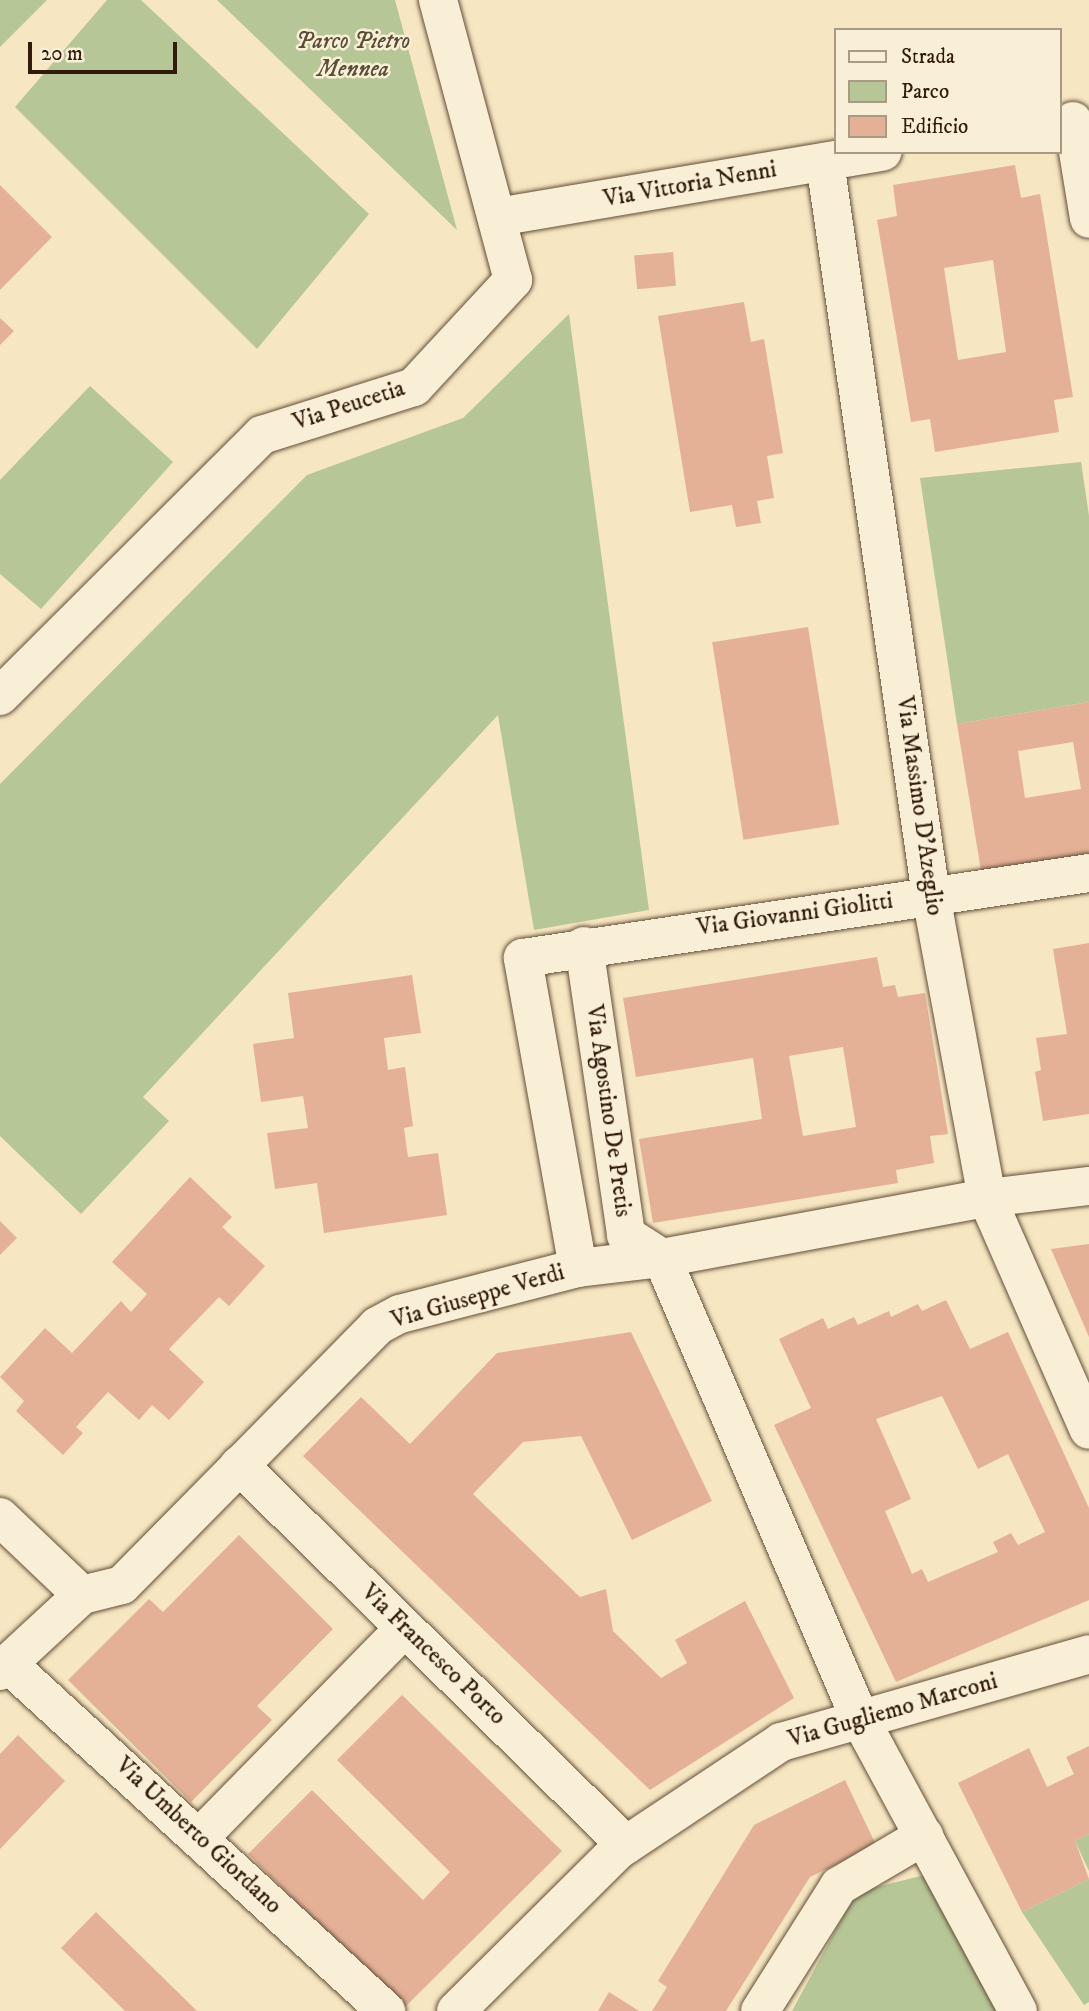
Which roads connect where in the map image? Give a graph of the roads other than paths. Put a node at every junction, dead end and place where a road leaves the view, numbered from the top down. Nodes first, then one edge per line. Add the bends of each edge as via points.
1 (438, 0) edge
2 (1074, 120) edge
3 (871, 154) edge
4 (825, 162) junction
5 (498, 217) junction
6 (1089, 219) edge
7 (0, 695) edge
8 (1089, 873) edge
9 (931, 895) junction
10 (584, 946) junction
11 (1089, 1186) edge
12 (987, 1198) junction
13 (662, 1258) junction
14 (578, 1268) junction
15 (1089, 1430) edge
16 (239, 1465) junction
17 (0, 1517) edge
18 (82, 1595) junction
19 (405, 1628) junction
20 (7, 1653) edge
21 (1089, 1654) edge
22 (860, 1719) junction
23 (201, 1836) junction
24 (924, 1836) junction
25 (626, 1845) junction
26 (386, 2011) edge
27 (456, 2011) edge
28 (760, 2011) edge
29 (1018, 2011) edge

1 - 5 street, Via Peucetia
2 - 6 street
3 - 4 street, Via Vittoria Nenni
4 - 5 street, Via Vittoria Nenni
4 - 9 street, Via Massimo D'Azeglio
5 - 7 street, Via Peucetia via 513,280 414,387 262,435
8 - 9 street, Via Giovanni Giolitti
9 - 10 street, Via Giovanni Giolitti
9 - 12 street, Via Massimo D'Azeglio
10 - 13 street, Via Agostino De Pretis via 626,1235
10 - 14 street via 523,958
11 - 12 street, Via Giuseppe Verdi
12 - 13 street, Via Giuseppe Verdi
12 - 15 street, Via Massimo D'Azeglio
13 - 14 street, Via Giuseppe Verdi
13 - 22 street
14 - 16 street, Via Giuseppe Verdi via 400,1314 377,1326
16 - 18 street, Via Giuseppe Verdi via 122,1585
16 - 19 street, Via Francesco Porto
17 - 18 street
18 - 20 street, Via Giuseppe Verdi
19 - 23 street
19 - 25 street, Via Francesco Porto
20 - 23 street, Via Umberto Giordano
21 - 22 street, Via Gugliemo Marconi
22 - 24 street
22 - 25 street, Via Gugliemo Marconi via 781,1742
23 - 26 street, Via Umberto Giordano
24 - 28 street via 839,1886
24 - 29 street
25 - 27 street, Via Gugliemo Marconi

